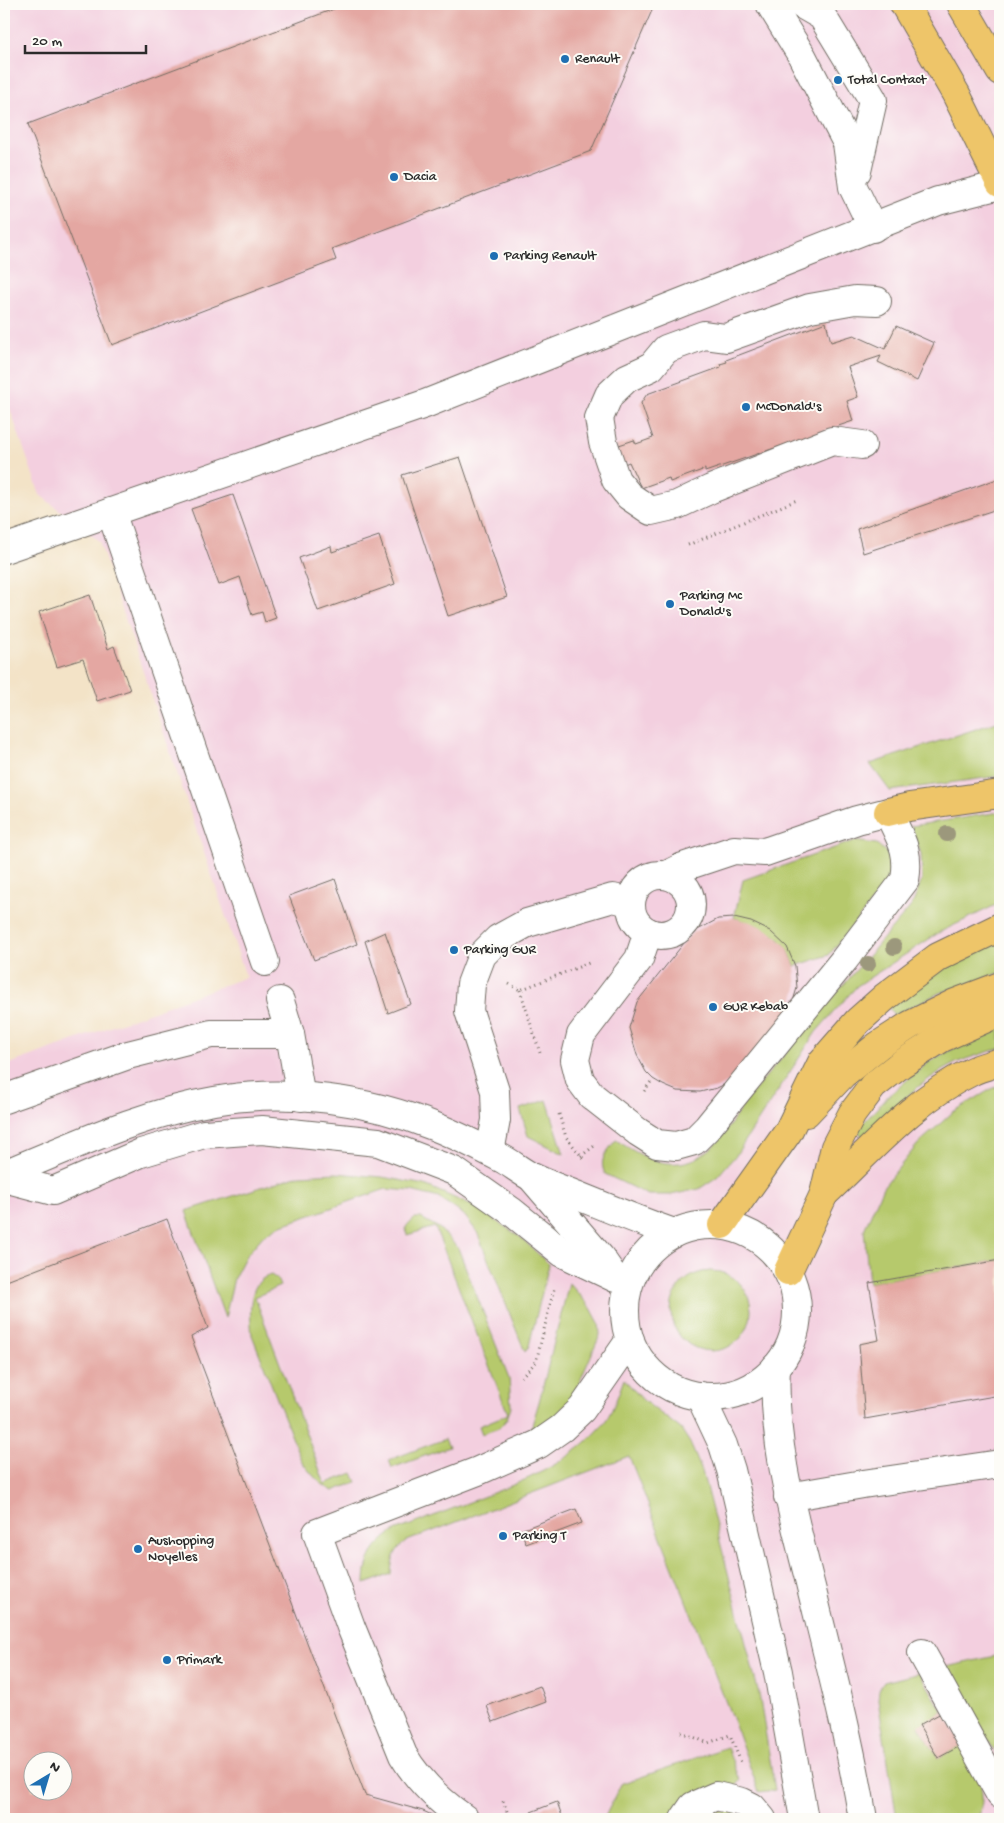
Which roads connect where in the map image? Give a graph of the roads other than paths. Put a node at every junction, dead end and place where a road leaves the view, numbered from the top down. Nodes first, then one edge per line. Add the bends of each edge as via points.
1 (770, 4) edge
2 (801, 4) edge
3 (904, 4) edge
4 (961, 4) edge
5 (1000, 71) edge
6 (1000, 184) edge
7 (853, 188) junction
8 (873, 228) junction
9 (877, 301) dead end
10 (862, 445) dead end
11 (111, 512) junction
12 (4, 548) edge
13 (1000, 794) edge
14 (888, 812) junction
15 (667, 875) junction
16 (630, 902) junction
17 (1000, 927) edge
18 (648, 932) junction
19 (265, 962) dead end
20 (1000, 986) edge
21 (280, 1001) dead end
22 (1000, 1012) edge
23 (290, 1034) junction
24 (1000, 1062) edge
25 (301, 1096) junction
26 (4, 1099) edge
27 (788, 1132) junction
28 (490, 1152) junction
29 (4, 1176) edge
30 (530, 1176) junction
31 (824, 1194) junction
32 (722, 1225) junction
33 (674, 1233) junction
34 (788, 1271) junction
35 (620, 1290) junction
36 (630, 1340) junction
37 (776, 1367) junction
38 (700, 1396) junction
39 (1000, 1464) edge
40 (788, 1497) junction
41 (922, 1652) dead end
42 (1000, 1794) edge
43 (757, 1813) edge
44 (464, 1819) edge
45 (684, 1819) edge
46 (804, 1819) edge
47 (863, 1819) edge

1 - 7 street via 802,56 847,143
2 - 7 street via 822,16 873,100
3 - 6 main road via 956,94
4 - 5 main road
6 - 8 street via 938,201
7 - 8 street
8 - 11 street via 425,404
9 - 10 street via 855,300 810,308 726,338 704,335 666,349 651,367 627,378 609,395 599,418 616,480 629,496 651,511 677,504 832,441
11 - 12 street
11 - 19 street
13 - 14 main road
14 - 15 street via 765,852 734,850
14 - 18 street via 905,848 908,865 905,880 707,1128 694,1141 676,1146 657,1144 592,1096 580,1080 575,1060 581,1035 640,959
15 - 16 street via 654,875 642,880 634,889
15 - 18 street via 678,880 687,890 690,914 673,932 661,935
16 - 18 street via 638,925
16 - 28 street via 613,898 527,923 498,939 482,955 471,984 469,1011 495,1090 496,1120
17 - 27 main road via 938,957 858,1021 822,1062
20 - 27 main road via 955,1003 910,1025 879,1045 843,1074
21 - 23 street
22 - 31 main road via 942,1038 873,1086 852,1114 835,1146
23 - 25 street
23 - 26 street via 211,1034 128,1054
24 - 31 main road via 972,1071 934,1094 900,1121
25 - 28 street via 382,1109 438,1128
25 - 29 street via 214,1101 168,1112 109,1132
27 - 32 main road
28 - 30 street
29 - 35 street via 53,1191 141,1153 204,1134 262,1130 378,1142 454,1171 511,1210 563,1253
30 - 33 street
30 - 35 street via 600,1257
31 - 34 main road
32 - 33 street via 698,1225
32 - 34 street via 743,1230 761,1240
33 - 35 street via 650,1249
34 - 37 street via 796,1296 797,1321 790,1346
35 - 36 street
36 - 38 street via 638,1357 652,1374 674,1389
36 - 44 street via 582,1409 539,1444 478,1472 317,1533 403,1755 425,1786
37 - 38 street via 754,1385 737,1392
37 - 40 street via 774,1397
38 - 46 street via 731,1470 778,1672
39 - 40 street
40 - 47 street via 832,1670
41 - 42 street
43 - 45 street via 742,1802 716,1796 693,1806

